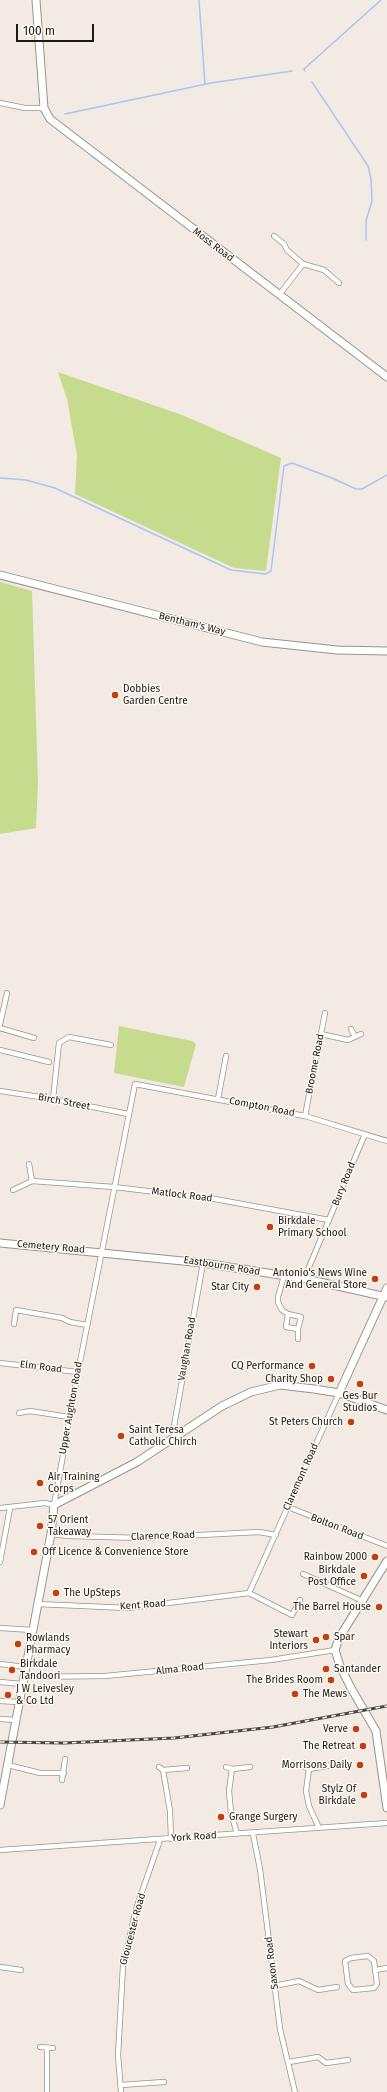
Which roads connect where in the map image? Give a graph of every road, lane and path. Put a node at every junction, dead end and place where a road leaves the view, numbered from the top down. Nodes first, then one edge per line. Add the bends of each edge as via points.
1 (36, 0) edge
2 (0, 103) edge
3 (44, 108) junction
4 (274, 236) dead end
5 (303, 264) junction
6 (340, 283) dead end
7 (279, 295) junction
8 (387, 377) edge
9 (0, 575) edge
10 (387, 651) edge
11 (7, 993) dead end
12 (326, 1013) dead end
13 (0, 1018) edge
14 (0, 1024) edge
15 (0, 1028) edge
16 (351, 1029) dead end
17 (322, 1034) junction
18 (361, 1034) dead end
19 (355, 1037) junction
20 (34, 1038) dead end
21 (111, 1045) dead end
22 (0, 1050) edge
23 (226, 1056) dead end
24 (49, 1062) dead end
25 (135, 1084) joint
26 (0, 1091) edge
27 (218, 1098) junction
28 (53, 1099) junction
29 (128, 1114) junction
30 (305, 1116) junction
31 (365, 1134) junction
32 (387, 1141) edge
33 (29, 1164) dead end
34 (32, 1181) junction
35 (114, 1187) junction
36 (13, 1190) dead end
37 (329, 1220) junction
38 (0, 1243) edge
39 (102, 1252) junction
40 (203, 1263) junction
41 (284, 1276) junction
42 (306, 1279) junction
43 (387, 1288) edge
44 (385, 1296) edge
45 (288, 1314) junction
46 (14, 1324) dead end
47 (87, 1325) junction
48 (298, 1329) junction
49 (298, 1340) dead end
50 (2, 1363) edge
51 (78, 1372) junction
52 (339, 1393) junction
53 (387, 1410) edge
54 (19, 1413) dead end
55 (69, 1417) junction
56 (178, 1434) junction
57 (54, 1505) junction
58 (288, 1507) junction
59 (0, 1508) edge
60 (10, 1508) junction
61 (51, 1534) junction
62 (276, 1535) junction
63 (387, 1546) edge
64 (0, 1562) edge
65 (386, 1565) edge
66 (303, 1574) dead end
67 (248, 1593) junction
68 (300, 1600) dead end
69 (363, 1601) junction
70 (37, 1604) junction
71 (0, 1628) edge
72 (32, 1630) junction
73 (335, 1650) junction
74 (0, 1664) edge
75 (25, 1667) junction
76 (23, 1681) junction
77 (0, 1682) edge
78 (0, 1701) edge
79 (19, 1702) junction
80 (0, 1719) edge
81 (16, 1720) junction
82 (65, 1759) dead end
83 (8, 1765) junction
84 (334, 1765) dead end
85 (303, 1766) dead end
86 (226, 1767) dead end
87 (250, 1767) dead end
88 (187, 1768) dead end
89 (232, 1769) junction
90 (309, 1769) junction
91 (64, 1773) junction
92 (2, 1780) edge
93 (62, 1780) dead end
94 (0, 1805) edge
95 (387, 1808) edge
96 (387, 1823) edge
97 (319, 1828) junction
98 (237, 1834) junction
99 (253, 1834) junction
100 (171, 1839) junction
101 (160, 1840) junction
102 (0, 1850) edge
103 (0, 1967) edge
104 (387, 1968) edge
105 (21, 1970) dead end
106 (376, 1970) junction
107 (274, 1986) junction
108 (337, 1987) dead end
109 (40, 2047) dead end
110 (47, 2048) junction
111 (53, 2048) dead end
112 (348, 2060) dead end
113 (289, 2062) junction
114 (164, 2082) dead end
115 (121, 2085) junction
116 (48, 2092) edge
117 (121, 2092) edge
118 (295, 2092) edge

1 - 3 main road
2 - 3 street via 25,108
3 - 7 main road, Moss Road via 50,119
4 - 5 street
5 - 6 street via 324,270
5 - 7 street
7 - 8 main road, Moss Road
9 - 10 main road, Bentham's Way via 262,642 337,650
11 - 13 street
12 - 17 street, Broome Road
13 - 14 street
15 - 20 street
16 - 19 street
17 - 19 street via 341,1040
17 - 30 street, Broome Road
18 - 19 street
21 - 28 street via 69,1037 59,1043
22 - 24 street
23 - 27 street
25 - 27 street, Compton Road
25 - 29 street, Upper Aughton Road
26 - 28 street, Birch Street
27 - 30 street, Compton Road
28 - 29 street, Birch Street
29 - 35 street, Upper Aughton Road
30 - 31 street, Compton Road
31 - 32 street, Compton Road
31 - 37 street, Bury Road
33 - 34 street
34 - 35 street, Matlock Road
34 - 36 street
35 - 37 street, Matlock Road via 215,1199
35 - 39 street, Upper Aughton Road
37 - 42 street, Bury Road
38 - 39 main road, Cemetery Road
39 - 40 main road, Eastbourne Road
39 - 47 street, Upper Aughton Road
40 - 41 main road, Eastbourne Road
40 - 56 street, Vaughan Road via 174,1426
41 - 42 main road, Eastbourne Road
41 - 45 street via 278,1302 282,1310
42 - 44 main road, Eastbourne Road
43 - 44 main road, Claremont Road
44 - 52 main road, Claremont Road
45 - 48 street via 286,1327
45 - 48 street via 301,1317
46 - 47 street via 16,1310
47 - 51 street, Upper Aughton Road
48 - 49 street
50 - 51 street, Elm Road
51 - 55 street, Upper Aughton Road
52 - 53 main road
52 - 56 main road via 280,1385 251,1392 222,1406
52 - 58 street, Claremont Road
54 - 55 street via 30,1411
55 - 57 street, Upper Aughton Road
56 - 57 main road via 137,1462
57 - 60 street via 45,1503
57 - 61 main road, Upper Aughton Road
58 - 62 street, Claremont Road
58 - 63 street, Bolton Road
59 - 60 street
60 - 64 street
61 - 62 street, Clarence Road via 142,1538 259,1532
61 - 70 main road, Upper Aughton Road
62 - 67 street, Claremont Road
65 - 69 main road
66 - 69 street
67 - 68 street via 292,1615
67 - 70 street, Kent Road via 128,1608
69 - 73 main road via 339,1638
70 - 72 main road, Upper Aughton Road
71 - 72 street
72 - 75 main road, Upper Aughton Road
73 - 76 street, Alma Road via 271,1660
73 - 95 main road via 351,1688 376,1730
74 - 75 street
75 - 76 main road, Upper Aughton Road
76 - 77 street, Alma Road
76 - 79 main road, Upper Aughton Road
78 - 79 street
79 - 81 main road, Upper Aughton Road
80 - 81 street
81 - 83 main road, Upper Aughton Road
82 - 91 street
83 - 91 street via 40,1773
83 - 92 main road, Upper Aughton Road
84 - 90 street
85 - 90 street
86 - 89 street
87 - 89 street
88 - 100 street via 161,1768 170,1811
89 - 98 street via 229,1791
90 - 97 street via 306,1791 309,1806
91 - 93 street
92 - 94 main road, Upper Aughton Road
96 - 97 street, York Road
97 - 99 street, York Road
98 - 99 street, York Road
98 - 100 street, York Road
99 - 107 street, Saxon Road via 260,1869
100 - 101 street, York Road
101 - 102 street, York Road
101 - 115 street, Gloucester Road via 136,1910 123,1966 118,2055
103 - 105 street
104 - 106 street
106 - 106 street via 377,1984 374,1988 353,1990 350,1988 345,1961 357,1957 372,1958
107 - 108 street via 299,1982 318,1990
107 - 113 street, Saxon Road via 280,2029
109 - 110 street
110 - 111 street
110 - 116 street
112 - 113 street via 326,2063 318,2057
113 - 118 street, Saxon Road
114 - 115 street
115 - 117 street, Gloucester Road

